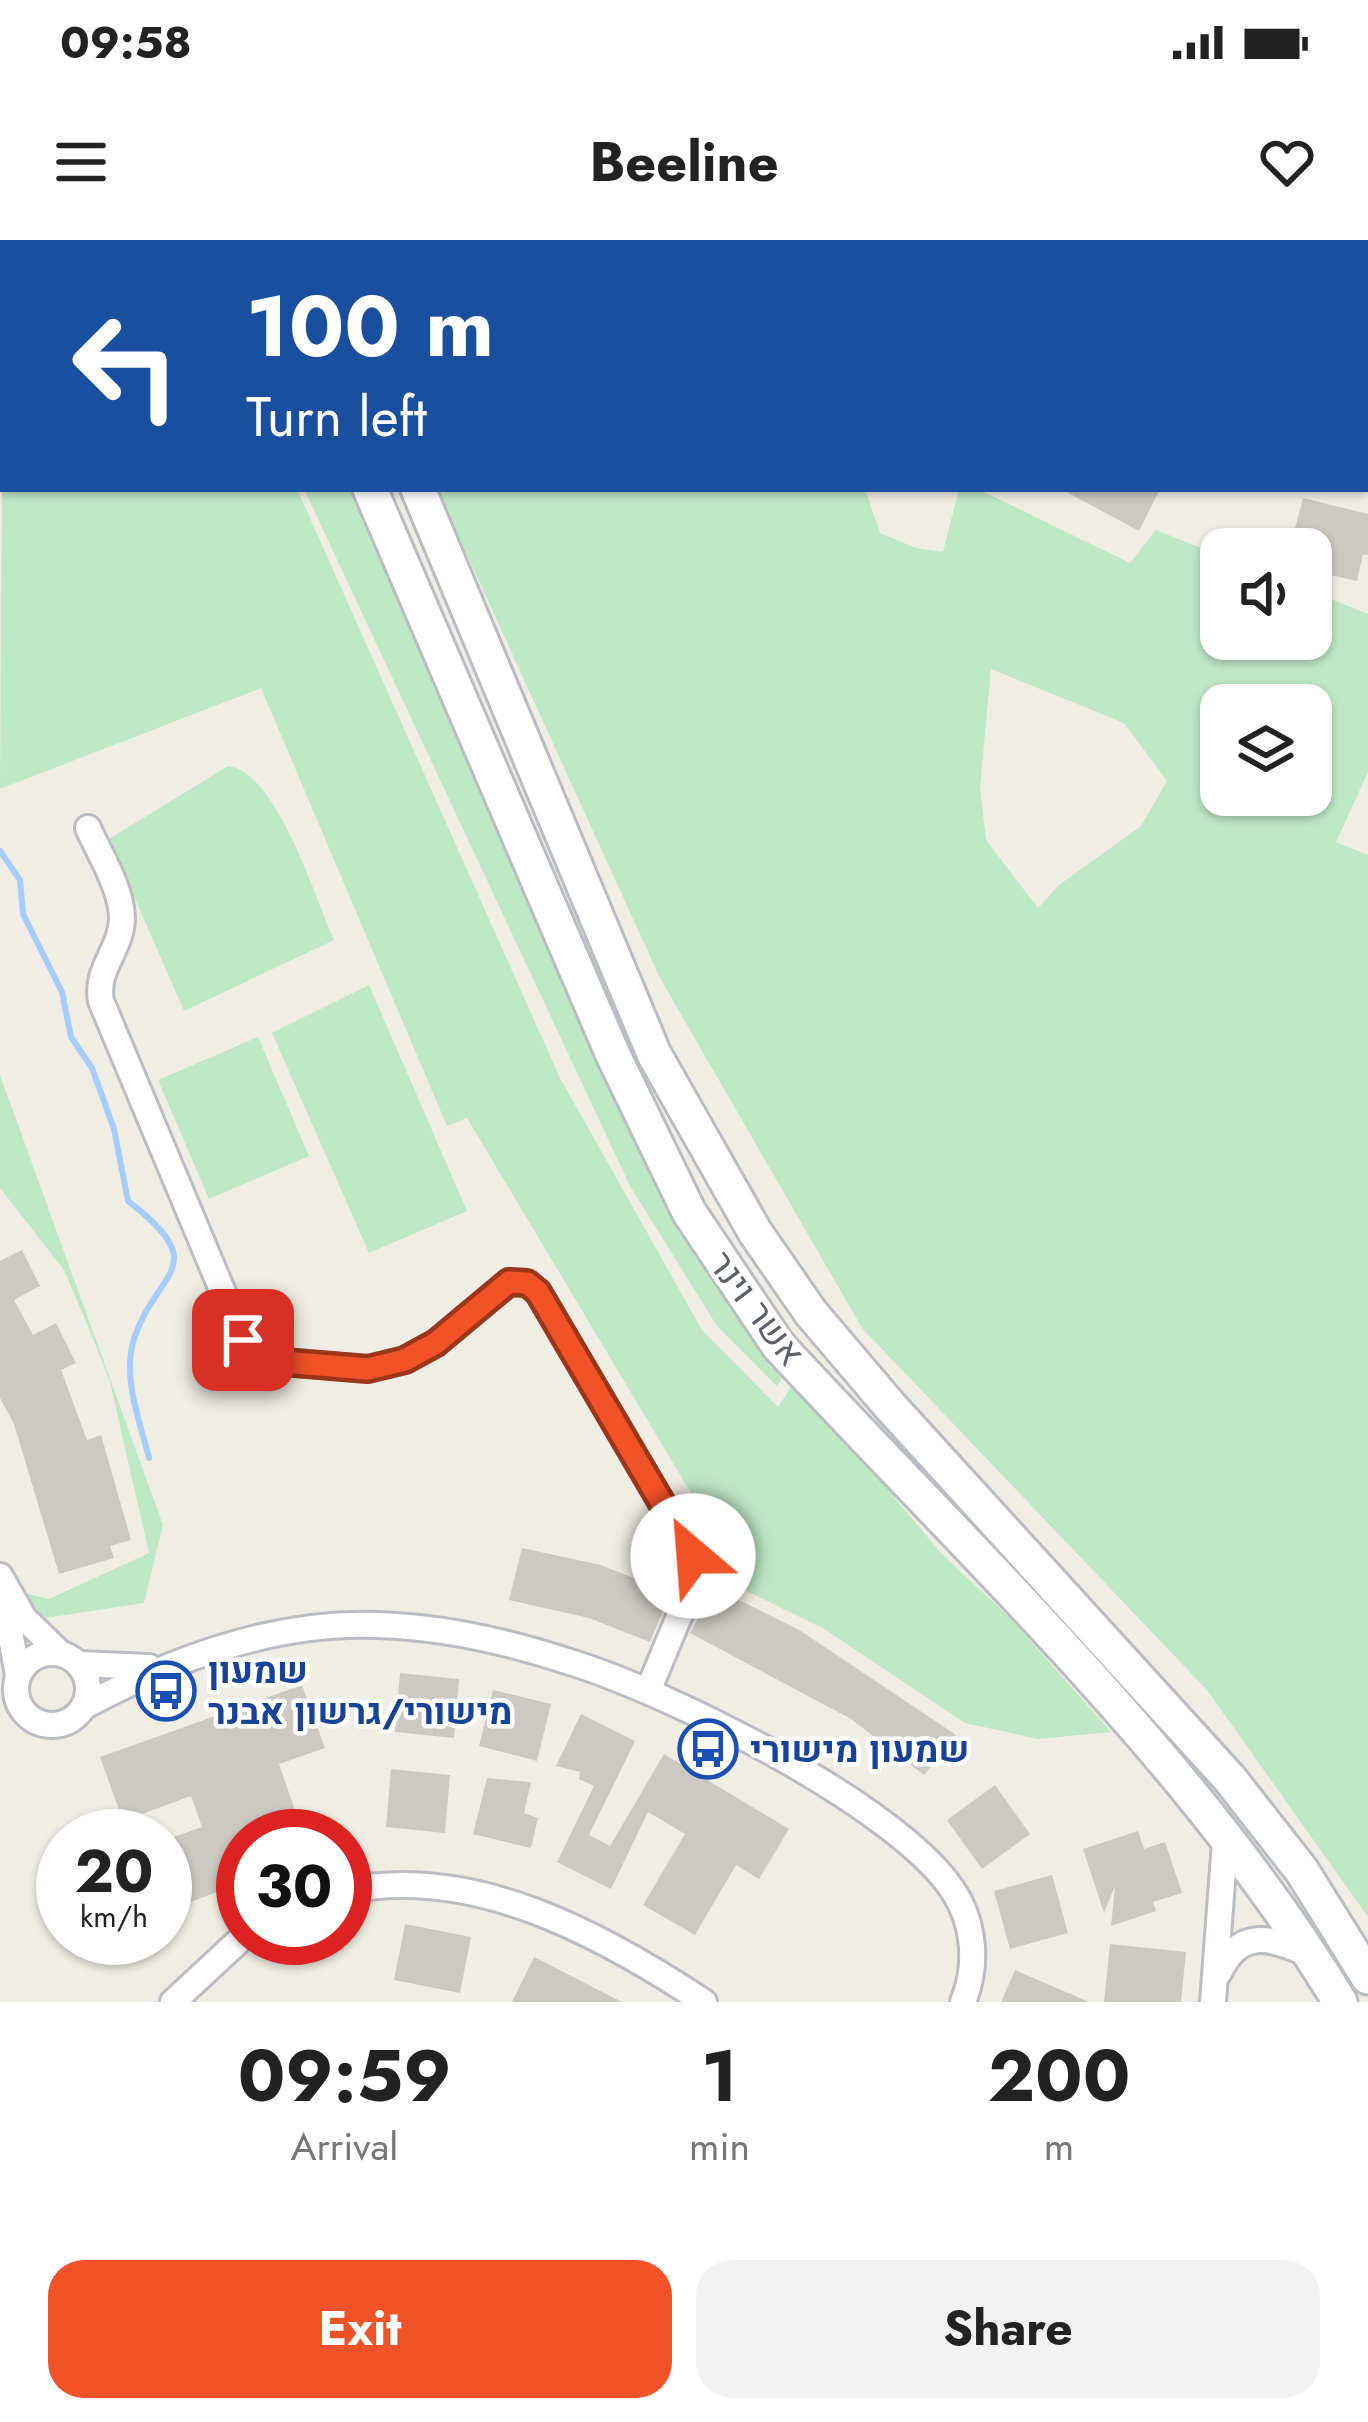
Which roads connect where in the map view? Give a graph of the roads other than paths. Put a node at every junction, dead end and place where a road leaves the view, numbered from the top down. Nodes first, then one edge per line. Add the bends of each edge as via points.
1 (371, 492) edge
2 (419, 492) edge
3 (88, 828) dead end
4 (0, 1578) edge
5 (69, 1659) junction
6 (164, 1665) junction
7 (18, 1675) junction
8 (648, 1691) junction
9 (83, 1707) junction
10 (1225, 1842) junction
11 (372, 1889) edge
12 (1310, 1954) junction
13 (216, 1958) edge
14 (210, 1963) junction
15 (1368, 1977) edge
16 (1214, 1992) edge
17 (172, 2002) edge
18 (195, 2002) edge
19 (704, 2002) edge
20 (963, 2002) edge
21 (1340, 2002) edge

1 - 10 main road, אשר וינר via 613,1055 725,1272 778,1345 1046,1632
2 - 15 main road, אשר וינר via 654,1054 755,1232 890,1406 1230,1779
3 - 8 street via 122,920 102,971 101,1001 243,1340 271,1361 368,1369 436,1343 509,1282 538,1292 693,1556 696,1576
4 - 5 street via 23,1618
4 - 7 street
5 - 6 street
5 - 7 street via 37,1655
5 - 9 street via 88,1686
6 - 8 street via 296,1630 381,1624 527,1649
6 - 9 street
7 - 9 street via 18,1702 38,1723 66,1722
8 - 20 street via 798,1769 923,1856 954,1891 970,1928 974,1964
10 - 12 main road, אשר וינר
10 - 16 street
11 - 19 street via 419,1885 517,1905 606,1943
12 - 16 street via 1253,1938 1229,1956
12 - 21 main road, אשר וינר
13 - 14 street
14 - 17 street
14 - 18 street

